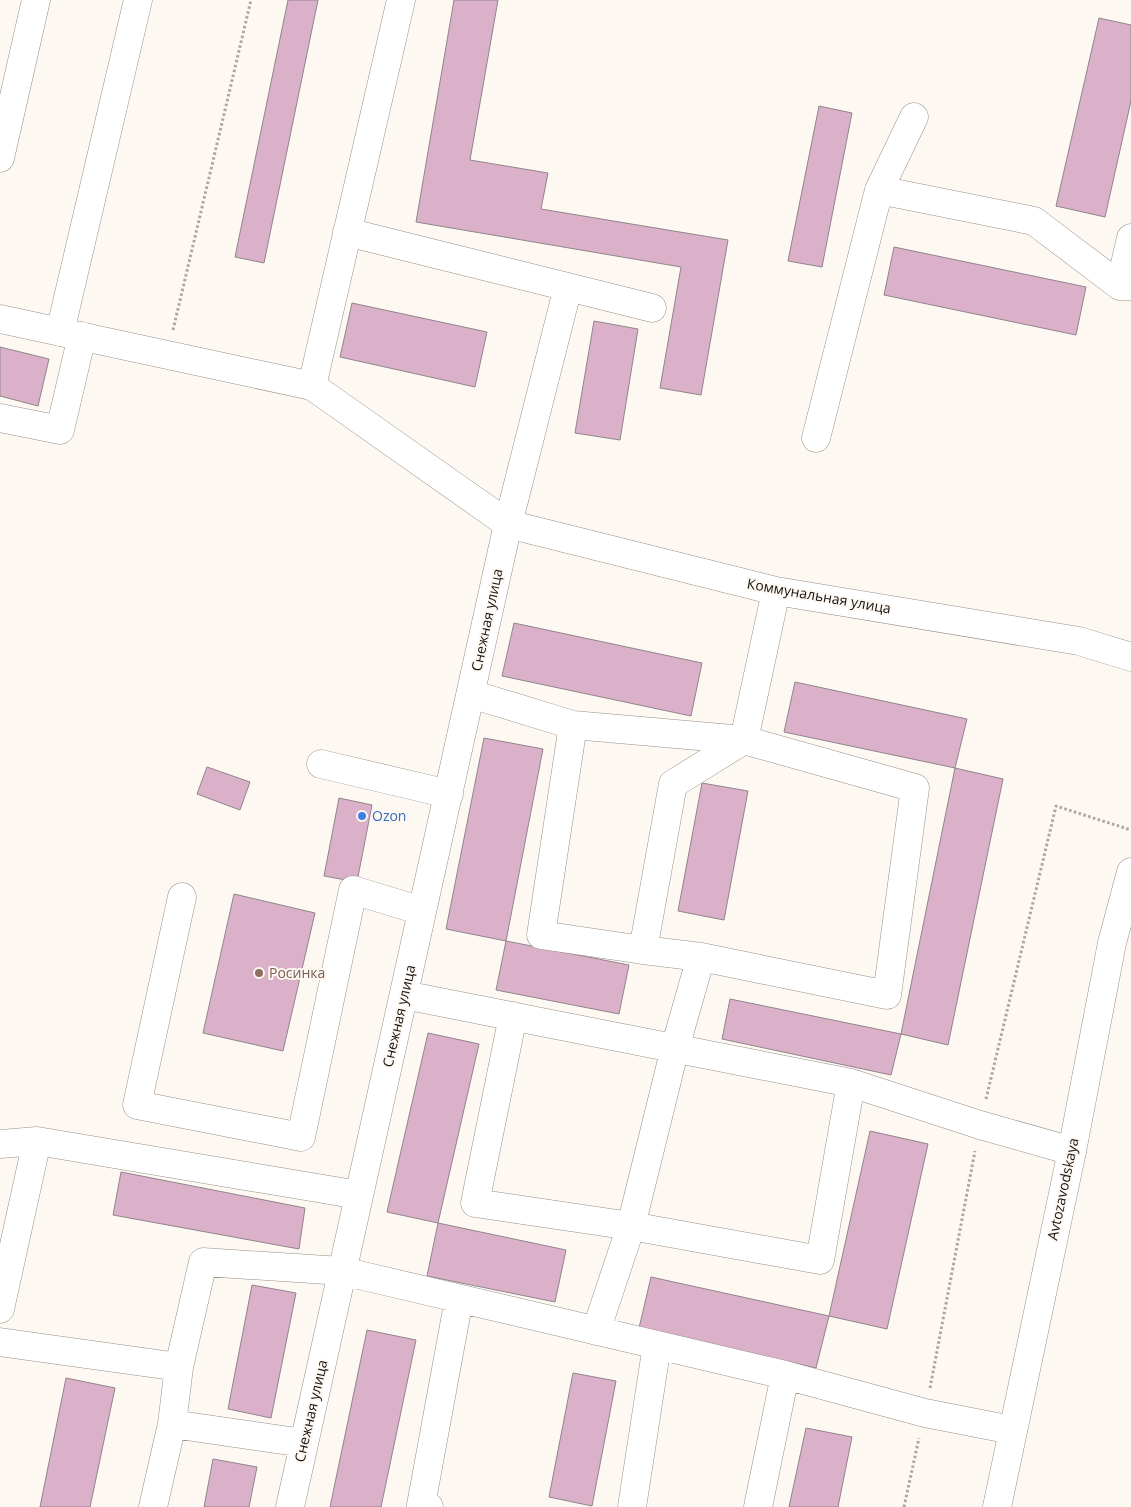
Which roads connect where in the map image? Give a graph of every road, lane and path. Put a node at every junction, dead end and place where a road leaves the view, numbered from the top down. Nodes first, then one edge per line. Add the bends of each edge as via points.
1 (36, 0) edge
2 (138, 0) edge
3 (251, 0) edge
4 (401, 0) edge
5 (914, 117) dead end
6 (0, 158) edge
7 (879, 190) junction
8 (347, 232) junction
9 (1131, 238) edge
10 (1125, 286) edge
11 (568, 287) junction
12 (652, 308) dead end
13 (0, 319) edge
14 (71, 334) junction
15 (167, 355) junction
16 (312, 386) junction
17 (0, 418) edge
18 (816, 438) dead end
19 (508, 524) junction
20 (776, 591) junction
21 (1131, 658) edge
22 (471, 694) junction
23 (573, 725) junction
24 (744, 740) junction
25 (321, 764) dead end
26 (449, 794) junction
27 (1131, 872) edge
28 (182, 897) dead end
29 (422, 911) junction
30 (643, 950) junction
31 (701, 957) junction
32 (404, 995) junction
33 (513, 1016) junction
34 (675, 1048) junction
35 (851, 1083) junction
36 (37, 1141) junction
37 (0, 1144) edge
38 (1072, 1151) junction
39 (359, 1195) junction
40 (630, 1226) junction
41 (342, 1271) junction
42 (459, 1298) junction
43 (0, 1309) edge
44 (596, 1331) junction
45 (0, 1342) edge
46 (656, 1345) junction
47 (178, 1367) junction
48 (786, 1375) junction
49 (172, 1424) junction
50 (1012, 1430) junction
51 (304, 1443) junction
52 (153, 1507) edge
53 (290, 1507) edge
54 (429, 1507) edge
55 (632, 1507) edge
56 (758, 1507) edge
57 (997, 1507) edge

1 - 6 street
2 - 14 street
3 - 15 path
4 - 8 street
5 - 7 street
7 - 10 street via 1034,221
7 - 18 street
8 - 11 street
8 - 16 street
9 - 10 street
11 - 12 street
11 - 19 street, Снежная улица
13 - 14 street
14 - 15 street
14 - 17 street via 60,430
15 - 16 street
16 - 19 street
19 - 20 street, Коммунальная улица
19 - 22 street, Снежная улица
20 - 21 street, Коммунальная улица via 1079,641
20 - 24 street
22 - 23 street
22 - 26 street, Снежная улица
23 - 24 street
23 - 30 street via 540,934
24 - 30 street via 673,784
24 - 31 street via 915,788 887,995
25 - 26 street
26 - 29 street, Снежная улица
27 - 38 street, Avtozavodskaya via 1112,943
28 - 29 street via 137,1105 301,1137 353,890
29 - 32 street, Снежная улица
30 - 31 street
31 - 34 street
32 - 33 street
32 - 39 street, Снежная улица
33 - 34 street
33 - 40 street via 475,1203
34 - 35 street
34 - 40 street
35 - 38 street
35 - 40 street via 820,1260
36 - 37 street
36 - 39 street
36 - 43 street
38 - 50 street, Avtozavodskaya
39 - 41 street, Снежная улица
40 - 44 street
41 - 42 street
41 - 47 street via 203,1262
41 - 51 street, Снежная улица
42 - 44 street
42 - 54 street via 421,1505
44 - 46 street
45 - 47 street
46 - 48 street
46 - 55 street
47 - 49 street
48 - 50 street via 925,1413
48 - 56 street
49 - 51 street
49 - 52 street
50 - 57 street, Avtozavodskaya
51 - 53 street, Снежная улица

